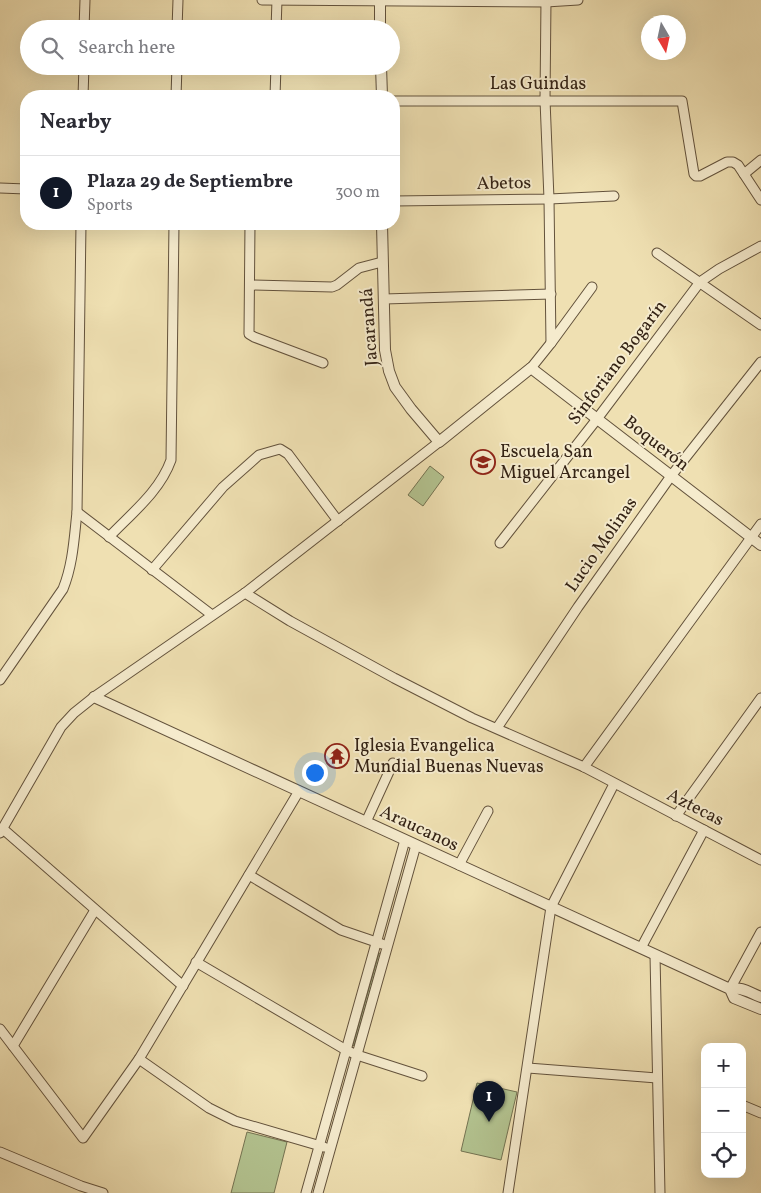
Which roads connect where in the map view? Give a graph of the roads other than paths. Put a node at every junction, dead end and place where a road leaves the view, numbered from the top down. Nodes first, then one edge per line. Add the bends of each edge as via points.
1 (85, 0) edge
2 (178, 0) edge
3 (262, 0) edge
4 (277, 0) edge
5 (578, 0) edge
6 (380, 1) edge
7 (546, 1) edge
8 (84, 20) edge
9 (177, 20) edge
10 (276, 20) edge
11 (380, 20) edge
12 (84, 75) edge
13 (177, 75) edge
14 (276, 75) edge
15 (381, 75) edge
16 (83, 90) edge
17 (176, 90) edge
18 (276, 90) edge
19 (382, 90) edge
20 (545, 100) junction
21 (400, 101) edge
22 (761, 160) edge
23 (744, 174) junction
24 (0, 188) edge
25 (20, 189) edge
26 (614, 196) dead end
27 (549, 199) junction
28 (761, 200) edge
29 (400, 202) edge
30 (81, 230) edge
31 (174, 230) edge
32 (250, 230) edge
33 (382, 230) edge
34 (761, 246) edge
35 (656, 252) dead end
36 (382, 262) junction
37 (700, 282) junction
38 (250, 286) junction
39 (592, 287) dead end
40 (551, 294) junction
41 (384, 299) junction
42 (761, 325) edge
43 (551, 343) junction
44 (761, 362) edge
45 (323, 363) dead end
46 (531, 368) junction
47 (597, 419) junction
48 (439, 442) junction
49 (671, 476) junction
50 (77, 512) junction
51 (338, 521) junction
52 (761, 524) edge
53 (109, 537) junction
54 (751, 537) junction
55 (500, 543) dead end
56 (761, 545) edge
57 (152, 570) junction
58 (245, 593) junction
59 (212, 615) junction
60 (0, 680) edge
61 (94, 697) junction
62 (761, 698) edge
63 (497, 728) junction
64 (393, 763) dead end
65 (584, 767) junction
66 (614, 784) junction
67 (299, 791) junction
68 (488, 811) dead end
69 (676, 816) junction
70 (366, 822) junction
71 (704, 830) junction
72 (1, 831) edge
73 (405, 840) junction
74 (416, 845) junction
75 (761, 860) edge
76 (459, 865) junction
77 (249, 875) junction
78 (551, 907) junction
79 (96, 910) junction
80 (761, 932) edge
81 (376, 942) junction
82 (388, 945) junction
83 (640, 948) junction
84 (655, 955) junction
85 (196, 962) junction
86 (183, 986) junction
87 (730, 990) junction
88 (761, 998) edge
89 (761, 1009) edge
90 (0, 1029) edge
91 (13, 1046) junction
92 (346, 1050) junction
93 (357, 1055) junction
94 (139, 1059) junction
95 (528, 1068) junction
96 (422, 1076) dead end
97 (658, 1078) junction
98 (746, 1107) edge
99 (761, 1113) edge
100 (319, 1146) junction
101 (330, 1149) junction
102 (0, 1152) edge
103 (80, 1189) edge
104 (102, 1193) edge
105 (306, 1193) edge
106 (318, 1193) edge
107 (508, 1193) edge
108 (660, 1193) edge

1 - 8 street
2 - 9 street
3 - 4 street
4 - 6 street
4 - 10 street
5 - 7 street
6 - 7 street
6 - 11 street
7 - 20 street
12 - 16 street
13 - 17 street
14 - 18 street
15 - 19 street
20 - 21 street, Las Guindas
20 - 23 street, Las Guindas via 682,101 694,174 700,176 727,162 733,162
20 - 27 street
22 - 23 street
23 - 28 street
24 - 25 street
26 - 27 street, Abetos
27 - 29 street, Abetos
27 - 40 street
30 - 50 street
31 - 53 street via 171,460 156,487
32 - 38 street
33 - 36 street, Jacarandá
34 - 37 street, Sinforiano Bogarín
35 - 37 street
36 - 38 street via 359,268 332,287
36 - 41 street, Jacarandá
37 - 42 street
37 - 47 street, Sinforiano Bogarín
38 - 45 street via 250,334
39 - 43 street
40 - 41 street
40 - 43 street
41 - 48 street, Jacarandá via 388,371 395,388
43 - 46 street
44 - 49 street, Lucio Molinas
46 - 47 street, Boquerón
46 - 48 street
47 - 49 street, Boquerón
47 - 55 street, Sinforiano Bogarín
48 - 51 street
49 - 54 street, Boquerón
49 - 63 street, Lucio Molinas
50 - 53 street
50 - 60 street via 69,575 63,589
51 - 57 street via 288,454 280,449 271,450 251,460 223,487
51 - 58 street
52 - 54 street
53 - 57 street
54 - 56 street, Boquerón
54 - 65 street
57 - 59 street
58 - 59 street
58 - 63 street, Aztecas via 394,678
59 - 61 street
61 - 67 street, Araucanos
61 - 72 street via 62,727
62 - 69 street
63 - 65 street, Aztecas
64 - 70 street
65 - 66 street, Aztecas
66 - 69 street, Aztecas
66 - 78 street
67 - 70 street, Araucanos
67 - 77 street
68 - 76 street
69 - 71 street, Aztecas
70 - 73 street, Araucanos
71 - 75 street, Aztecas
71 - 83 street
72 - 79 street
73 - 74 street, Araucanos
73 - 81 street
74 - 76 street, Araucanos
74 - 82 street
76 - 78 street, Araucanos
77 - 81 street via 341,930
77 - 85 street
78 - 83 street, Araucanos
78 - 95 street
79 - 86 street
79 - 91 street
80 - 87 street
81 - 82 street
81 - 92 street
82 - 93 street
83 - 84 street, Araucanos
84 - 87 street, Araucanos
84 - 97 street
85 - 86 street
85 - 92 street
86 - 94 street
87 - 88 street, Araucanos via 739,989
87 - 89 street, Araucanos via 734,998
90 - 91 street
91 - 94 street via 83,1138
92 - 93 street
92 - 100 street
93 - 96 street
93 - 101 street
94 - 100 street via 209,1108 235,1121
95 - 97 street
95 - 107 street
97 - 108 street
98 - 99 street
100 - 101 street
100 - 105 street
101 - 106 street
102 - 103 street
103 - 104 street

